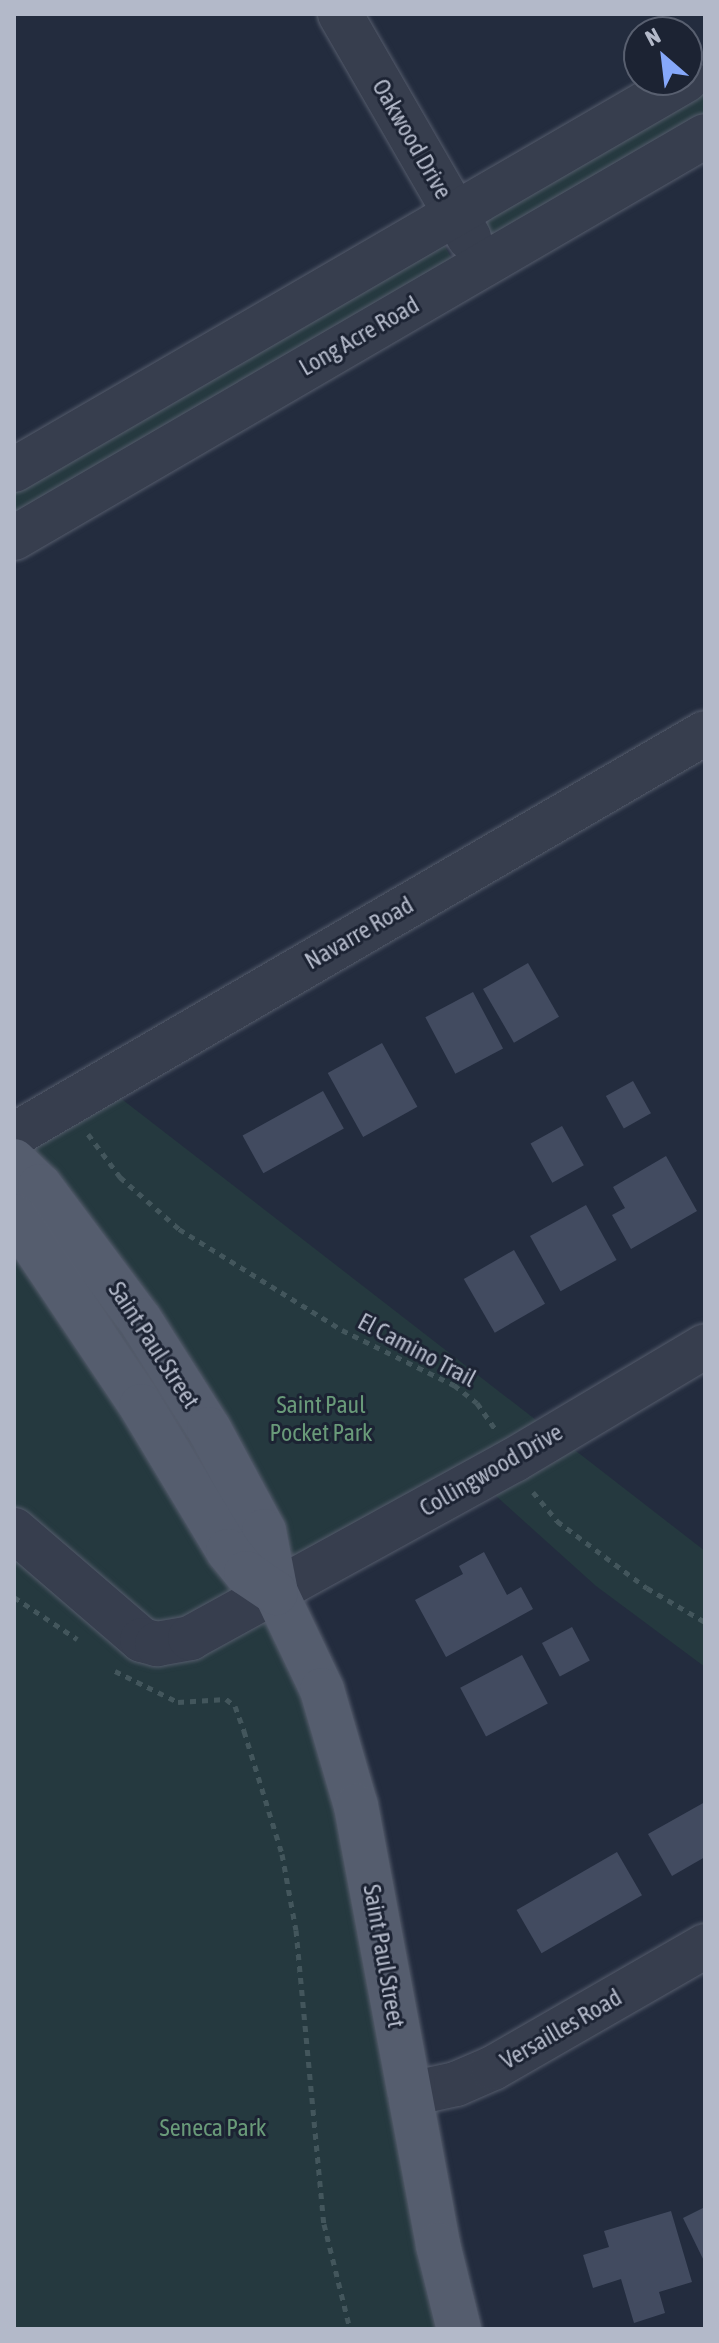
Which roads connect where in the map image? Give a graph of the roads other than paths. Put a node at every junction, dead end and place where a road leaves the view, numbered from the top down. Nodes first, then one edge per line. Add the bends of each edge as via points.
1 (340, 14) edge
2 (659, 96) edge
3 (705, 136) edge
4 (455, 213) junction
5 (485, 263) junction
6 (14, 470) edge
7 (14, 538) edge
8 (705, 733) edge
9 (14, 1135) edge
10 (14, 1161) edge
11 (14, 1216) edge
12 (705, 1346) edge
13 (14, 1530) edge
14 (276, 1593) junction
15 (705, 1946) edge
16 (410, 2094) junction
17 (459, 2329) edge

1 - 4 street, Oakwood Drive
2 - 4 street
3 - 5 street, Long Acre Road
4 - 5 street, Oakwood Drive
4 - 6 street
5 - 7 street, Long Acre Road
8 - 9 street, Navarre Road
10 - 14 main road, Saint Paul Street via 101,1265 203,1419 264,1531
11 - 14 main road, Saint Paul Street via 141,1406 228,1551 246,1573
12 - 14 street, Collingwood Drive
13 - 14 street, Collingwood Drive via 128,1631 157,1644 190,1638
14 - 16 main road, Saint Paul Street via 314,1671 348,1777
15 - 16 street, Versailles Road via 493,2068 456,2084
16 - 17 main road, Saint Paul Street

